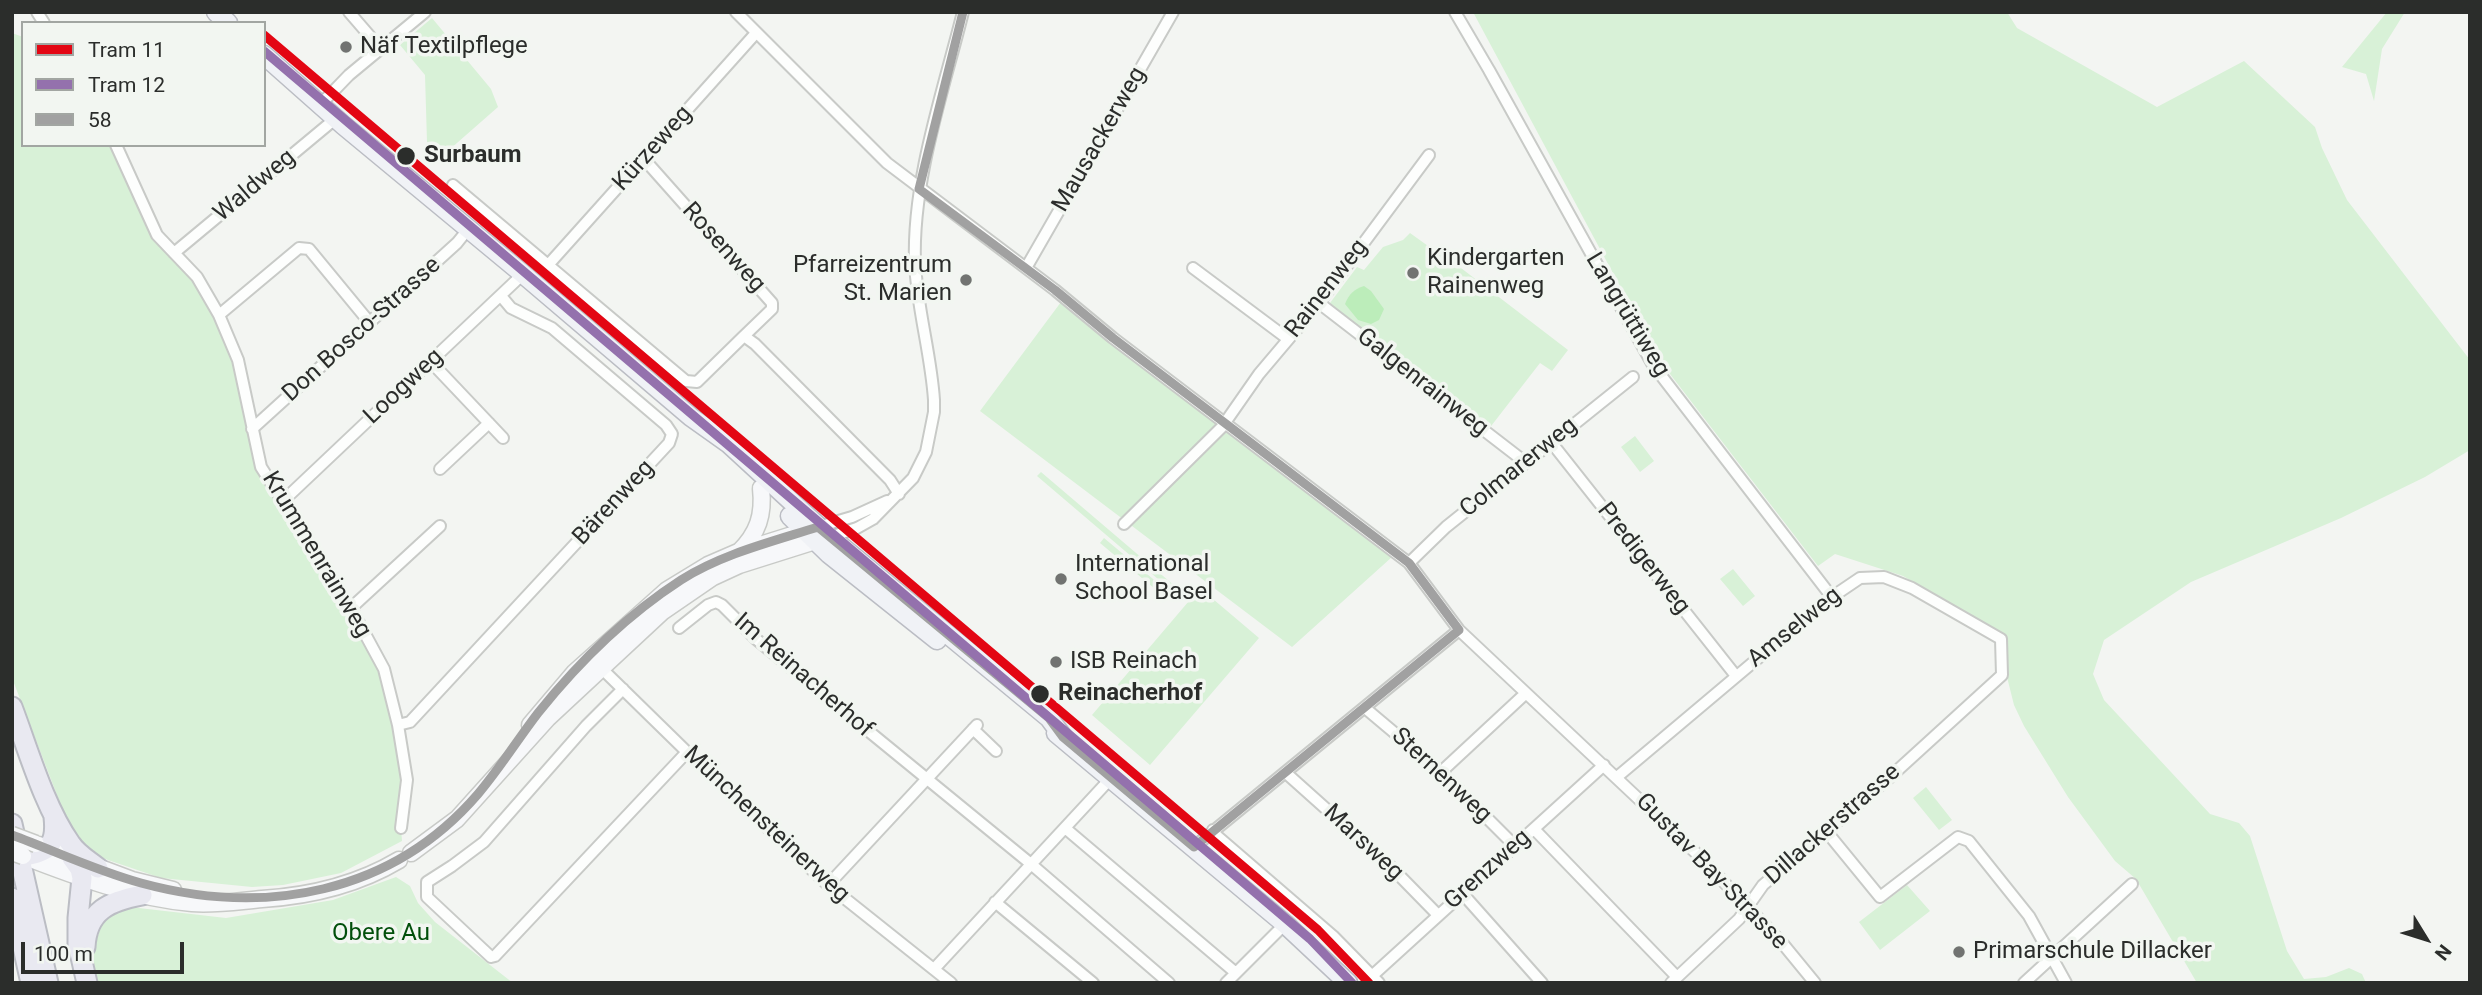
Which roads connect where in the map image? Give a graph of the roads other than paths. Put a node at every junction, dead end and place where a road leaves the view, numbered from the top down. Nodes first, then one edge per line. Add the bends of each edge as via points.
1 (349, 12) edge
2 (425, 12) edge
3 (736, 12) edge
4 (963, 12) edge
5 (1173, 12) edge
6 (1455, 12) edge
7 (756, 33) junction
8 (381, 48) junction
9 (266, 57) edge
10 (320, 105) junction
11 (335, 119) junction
12 (117, 147) edge
13 (1429, 155) dead end
14 (644, 159) junction
15 (453, 185) dead end
16 (919, 189) junction
17 (469, 228) junction
18 (174, 253) junction
19 (549, 264) junction
20 (1026, 268) junction
21 (1193, 268) dead end
22 (523, 274) junction
23 (501, 296) junction
24 (1319, 303) junction
25 (219, 315) junction
26 (370, 323) junction
27 (744, 336) junction
28 (1288, 339) junction
29 (431, 362) junction
30 (1633, 377) dead end
31 (691, 417) junction
32 (1225, 422) junction
33 (489, 423) junction
34 (252, 429) junction
35 (503, 438) dead end
36 (1551, 442) junction
37 (1525, 463) junction
38 (440, 470) dead end
39 (761, 488) junction
40 (899, 494) junction
41 (284, 499) junction
42 (1124, 524) dead end
43 (440, 526) dead end
44 (857, 528) junction
45 (817, 534) junction
46 (738, 552) junction
47 (854, 557) junction
48 (1409, 563) junction
49 (1831, 596) junction
50 (351, 608) junction
51 (679, 628) dead end
52 (1459, 630) junction
53 (595, 662) junction
54 (2003, 674) joint
55 (1736, 676) junction
56 (623, 689) junction
57 (1525, 694) junction
58 (12, 707) edge
59 (1365, 708) junction
60 (398, 725) junction
61 (1063, 737) junction
62 (996, 751) dead end
63 (687, 752) junction
64 (1604, 765) junction
65 (1441, 772) junction
66 (1286, 773) junction
67 (1617, 777) junction
68 (1111, 778) junction
69 (926, 779) junction
70 (54, 817) junction
71 (12, 824) edge
72 (401, 828) dead end
73 (1065, 828) junction
74 (1534, 829) junction
75 (1213, 830) junction
76 (1826, 831) junction
77 (12, 835) edge
78 (1515, 846) junction
79 (1194, 848) junction
80 (33, 853) edge
81 (72, 858) joint
82 (1031, 864) junction
83 (90, 873) junction
84 (2132, 884) dead end
85 (828, 885) junction
86 (1462, 893) junction
87 (142, 895) junction
88 (287, 897) junction
89 (12, 898) edge
90 (995, 902) junction
91 (1748, 906) junction
92 (1437, 915) junction
93 (1285, 924) junction
94 (2052, 957) junction
95 (934, 969) junction
96 (1236, 973) junction
97 (86, 979) edge
98 (1376, 979) edge
99 (1674, 980) edge
100 (31, 983) edge
101 (48, 983) edge
102 (951, 983) edge
103 (1093, 983) edge
104 (1169, 983) edge
105 (1226, 983) edge
106 (1348, 983) edge
107 (1542, 983) edge
108 (1815, 983) edge
109 (2024, 983) edge
110 (2066, 983) edge

1 - 8 street
2 - 8 street
3 - 7 street, Gustav Bay-Strasse
4 - 16 street
5 - 20 street, Mausackerweg
6 - 49 street, Langrüttiweg via 1653,365
7 - 14 street, Kürzeweg
7 - 16 street, Gustav Bay-Strasse
8 - 10 street
9 - 10 main road
10 - 11 main road
11 - 17 main road
11 - 18 street, Waldweg
12 - 18 street, Krummenrainweg via 157,234
13 - 24 street, Rainenweg
14 - 19 street, Kürzeweg
14 - 27 street, Rosenweg via 772,303 772,309
15 - 19 street, Rosenweg
16 - 20 street, Gustav Bay-Strasse
16 - 40 street via 915,265 934,412 926,452
17 - 22 main road
17 - 26 street, Don Bosco-Strasse
18 - 25 street, Krummenrainweg via 197,277
19 - 27 street, Rosenweg via 686,381 697,382
20 - 32 street, Gustav Bay-Strasse
21 - 28 street
22 - 23 street, Loogweg
22 - 31 main road
23 - 29 street, Loogweg
23 - 60 street, Bärenweg via 511,308 552,328 666,425 672,434 670,443 410,722
24 - 28 street, Rainenweg
24 - 37 street, Galgenrainweg
25 - 26 street via 299,248 309,249
25 - 34 street, Krummenrainweg via 238,360
26 - 34 street, Don Bosco-Strasse
27 - 40 street
28 - 32 street, Rainenweg
29 - 33 street
29 - 41 street, Loogweg
30 - 36 street, Colmarerweg
31 - 39 main road
31 - 45 main road via 729,444
32 - 42 street, Rainenweg
32 - 48 street, Gustav Bay-Strasse
33 - 35 street
33 - 38 street
34 - 41 street, Krummenrainweg via 261,467
36 - 37 street, Colmarerweg
36 - 55 street, Predigerweg
37 - 48 street, Colmarerweg
39 - 45 main road
39 - 46 main road via 758,528
40 - 44 street
40 - 45 street
41 - 50 street, Krummenrainweg
43 - 50 street
44 - 45 street
44 - 47 street via 851,542
45 - 46 main road
45 - 47 main road
45 - 53 main road via 713,577
45 - 61 main road via 893,607
46 - 53 main road via 667,590
47 - 61 main road via 1049,718
48 - 52 street, Gustav Bay-Strasse
49 - 54 street, Amselweg via 1860,578 1884,577 1912,589 2001,639
49 - 55 street, Amselweg
50 - 60 street, Krummenrainweg via 384,669
51 - 69 street, Im Reinacherhof via 716,602
52 - 57 street, Gustav Bay-Strasse
52 - 59 street
53 - 56 street, Münchensteinerweg
53 - 88 main road via 457,819 382,871
54 - 76 street, Dillackerstrasse
55 - 67 street, Amselweg
56 - 63 street, Münchensteinerweg
56 - 63 street via 484,842 427,882 427,897 495,956
57 - 64 street, Gustav Bay-Strasse
57 - 65 street
58 - 70 highway
59 - 65 street, Sternenweg
59 - 66 street
60 - 72 street, Krummenrainweg via 407,780
61 - 68 main road
62 - 69 street via 975,727
63 - 85 street, Münchensteinerweg
64 - 67 street, Gustav Bay-Strasse
64 - 74 street, Grenzweg
65 - 78 street, Sternenweg
66 - 75 street
66 - 92 street, Marsweg
67 - 91 street, Gustav Bay-Strasse
68 - 73 street
68 - 79 main road
69 - 82 street, Im Reinacherhof
69 - 85 street
70 - 80 highway via 54,838
70 - 83 highway
71 - 101 highway
73 - 82 street
73 - 96 street
74 - 78 street, Grenzweg
74 - 99 street
75 - 79 street
75 - 98 street
76 - 91 street, Dillackerstrasse via 1763,885
76 - 94 street via 1880,897 1958,837 1969,841 2029,916
77 - 80 main road, bridge
78 - 86 street, Grenzweg
79 - 93 main road
80 - 81 main road
80 - 83 main road
81 - 83 highway
82 - 90 street
82 - 104 street, Im Reinacherhof
83 - 87 main road
83 - 88 main road via 197,894
83 - 97 highway via 78,918
84 - 94 street
85 - 95 street, Münchensteinerweg
86 - 92 street, Grenzweg
86 - 107 street
87 - 88 main road via 194,903
87 - 97 highway via 103,908 92,920 86,933
89 - 100 highway
90 - 95 street
90 - 103 street
91 - 99 street, Dillackerstrasse
91 - 108 street, Gustav Bay-Strasse
92 - 98 street, Grenzweg
93 - 96 street
93 - 106 main road
94 - 109 street
94 - 110 street
95 - 102 street, Münchensteinerweg
96 - 105 street

